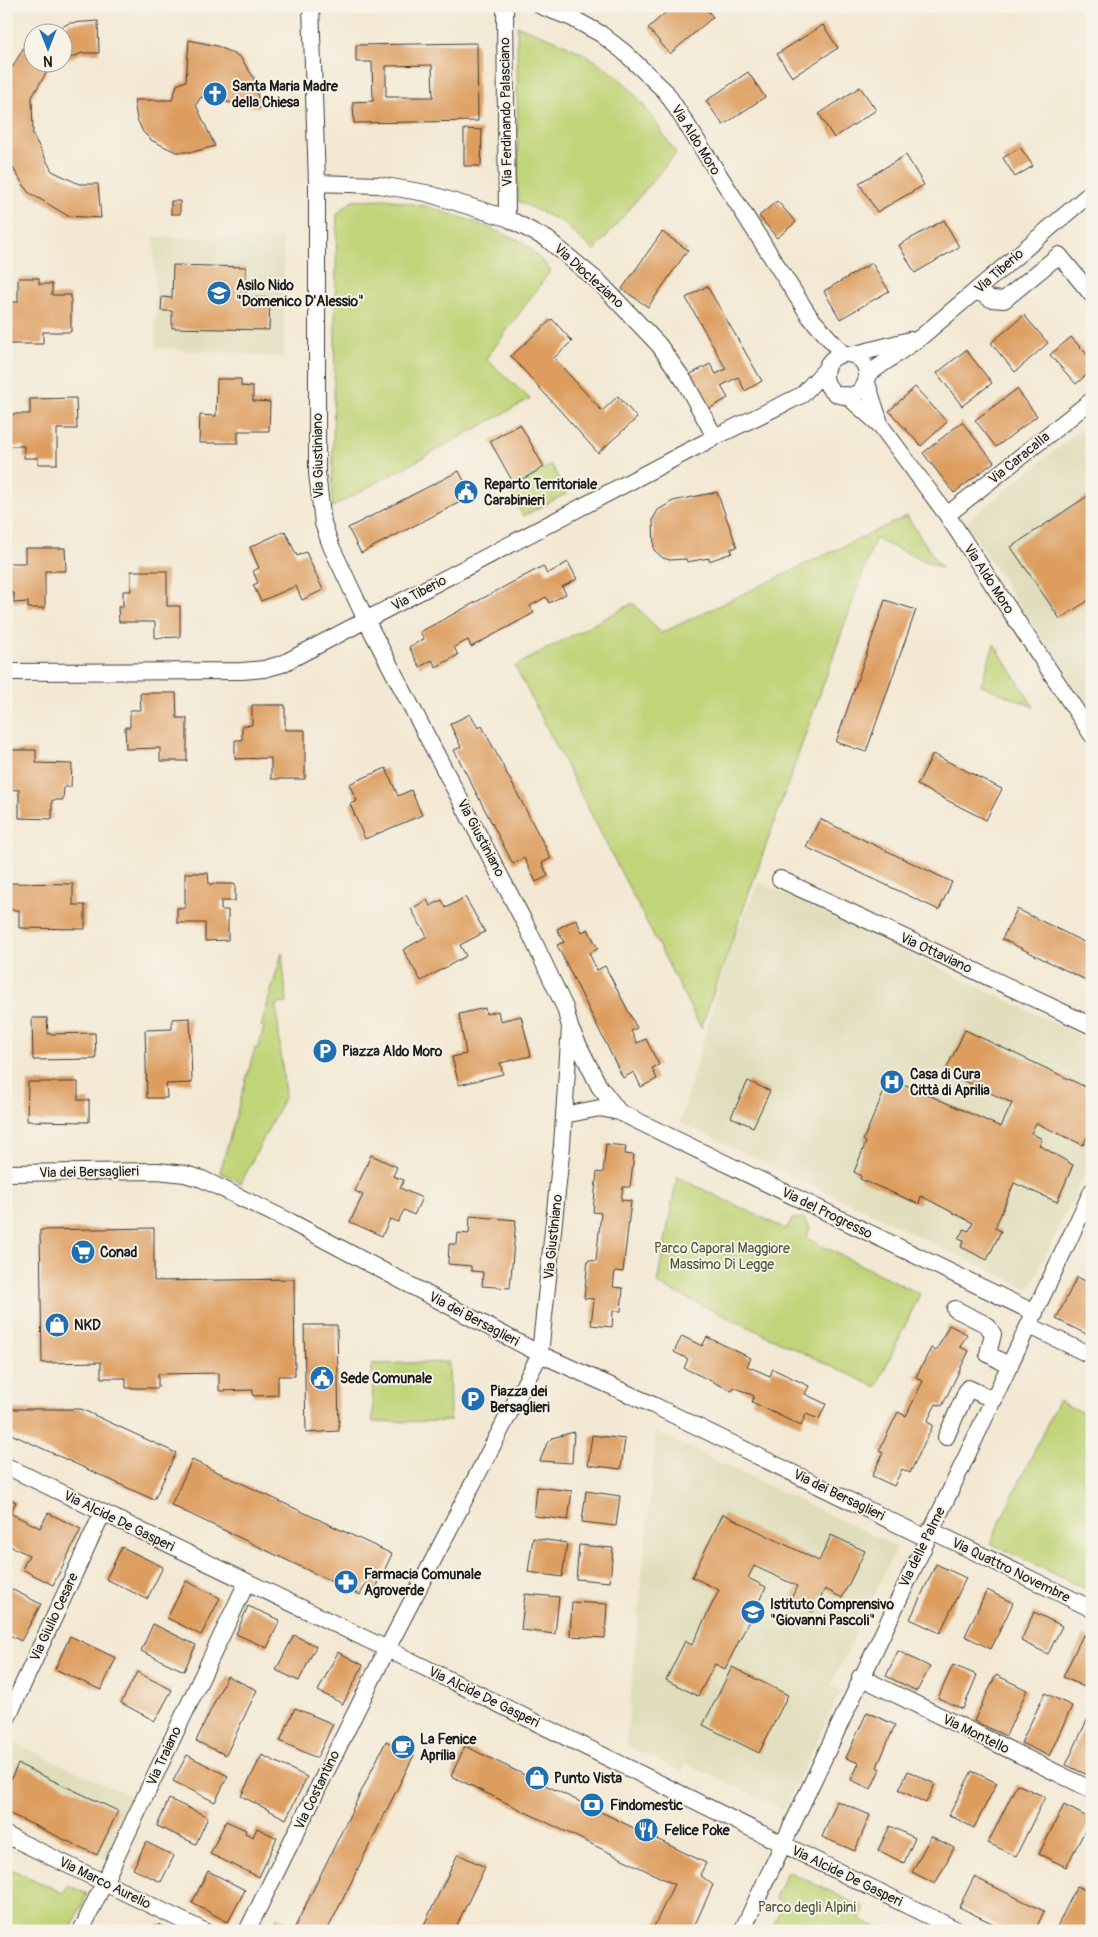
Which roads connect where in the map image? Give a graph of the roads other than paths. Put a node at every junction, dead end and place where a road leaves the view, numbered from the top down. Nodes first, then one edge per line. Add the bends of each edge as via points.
1 (311, 6) edge
2 (505, 6) edge
3 (541, 6) edge
4 (317, 183) junction
5 (1092, 192) edge
6 (507, 218) junction
7 (977, 292) junction
8 (1092, 295) edge
9 (810, 317) junction
10 (921, 337) junction
11 (848, 355) junction
12 (827, 367) junction
13 (867, 378) junction
14 (841, 394) junction
15 (802, 395) junction
16 (1092, 400) edge
17 (881, 426) junction
18 (714, 438) junction
19 (947, 515) junction
20 (366, 620) junction
21 (6, 672) edge
22 (1092, 735) edge
23 (780, 879) dead end
24 (570, 1026) junction
25 (1092, 1026) edge
26 (619, 1112) junction
27 (564, 1115) junction
28 (6, 1173) edge
29 (1092, 1191) edge
30 (955, 1308) dead end
31 (1032, 1319) junction
32 (540, 1354) junction
33 (1092, 1356) edge
34 (1010, 1366) junction
35 (994, 1400) junction
36 (946, 1438) dead end
37 (6, 1466) edge
38 (102, 1514) junction
39 (930, 1531) junction
40 (247, 1582) junction
41 (1092, 1609) edge
42 (387, 1649) junction
43 (860, 1677) junction
44 (6, 1721) edge
45 (1092, 1790) edge
46 (6, 1835) edge
47 (783, 1845) junction
48 (104, 1882) junction
49 (81, 1931) edge
50 (204, 1931) edge
51 (247, 1931) edge
52 (742, 1931) edge
53 (959, 1931) edge

1 - 4 street, Via Giustiniano
2 - 6 street, Via Ferdinando Palasciano
3 - 9 street, Via Aldo Moro via 601,34 666,92
4 - 6 street, Via Diocleziano via 410,190
4 - 20 street, Via Giustiniano via 318,490 327,535
5 - 7 street, Via Tiberio
6 - 18 street, Via Diocleziano via 538,233 566,253 644,328 679,373
7 - 8 street via 1004,300 1059,254
7 - 10 street, Via Tiberio
9 - 11 street, Via Aldo Moro
9 - 12 street, Via Aldo Moro
10 - 11 street, Via Tiberio
10 - 13 street, Via Tiberio
11 - 12 street via 832,360
11 - 13 street, Via Aldo Moro via 863,363
12 - 14 street, Via Aldo Moro via 827,383
12 - 15 street, Via Tiberio
13 - 14 street via 859,391
13 - 17 street, Via Aldo Moro
14 - 15 street, Via Tiberio
14 - 17 street, Via Aldo Moro
15 - 18 street, Via Tiberio
16 - 19 street, Via Caracalla
17 - 19 street, Via Aldo Moro
18 - 20 street, Via Tiberio
19 - 22 street, Via Aldo Moro
20 - 21 street, Via Tiberio via 292,660 264,669
20 - 24 street, Via Giustiniano via 528,928
23 - 25 street, Via Ottaviano
24 - 26 street, Via del Progresso via 599,1086
24 - 27 street, Via Giustiniano
26 - 27 street, Via del Progresso via 600,1108
26 - 31 street, Via del Progresso
27 - 32 street, Via Giustiniano
28 - 32 street, Via dei Bersaglieri via 148,1171 202,1179 291,1222
29 - 31 street, Via delle Palme
30 - 34 street via 987,1324 993,1334 988,1354
31 - 33 street, Via del Progresso
31 - 34 street, Via delle Palme
32 - 39 street, Via dei Bersaglieri
32 - 42 street, Via Giustiniano
34 - 35 street, Via delle Palme
35 - 36 street via 968,1388
35 - 39 street, Via delle Palme
37 - 38 street, Via Alcide De Gasperi
38 - 40 street, Via Alcide De Gasperi
38 - 44 street, Via Giulio Cesare
39 - 41 street, Via Quattro Novembre
39 - 43 street, Via delle Palme
40 - 42 street, Via Alcide De Gasperi
40 - 48 street, Via Traiano
42 - 47 street, Via Alcide De Gasperi
42 - 51 street, Via Costantino
43 - 45 street, Via Montello
43 - 47 street, Via delle Palme
46 - 48 street, Via Marco Aurelio
47 - 52 street, Via delle Palme
47 - 53 street, Via Alcide De Gasperi
48 - 49 street, Via Traiano
48 - 50 street, Via Marco Aurelio

